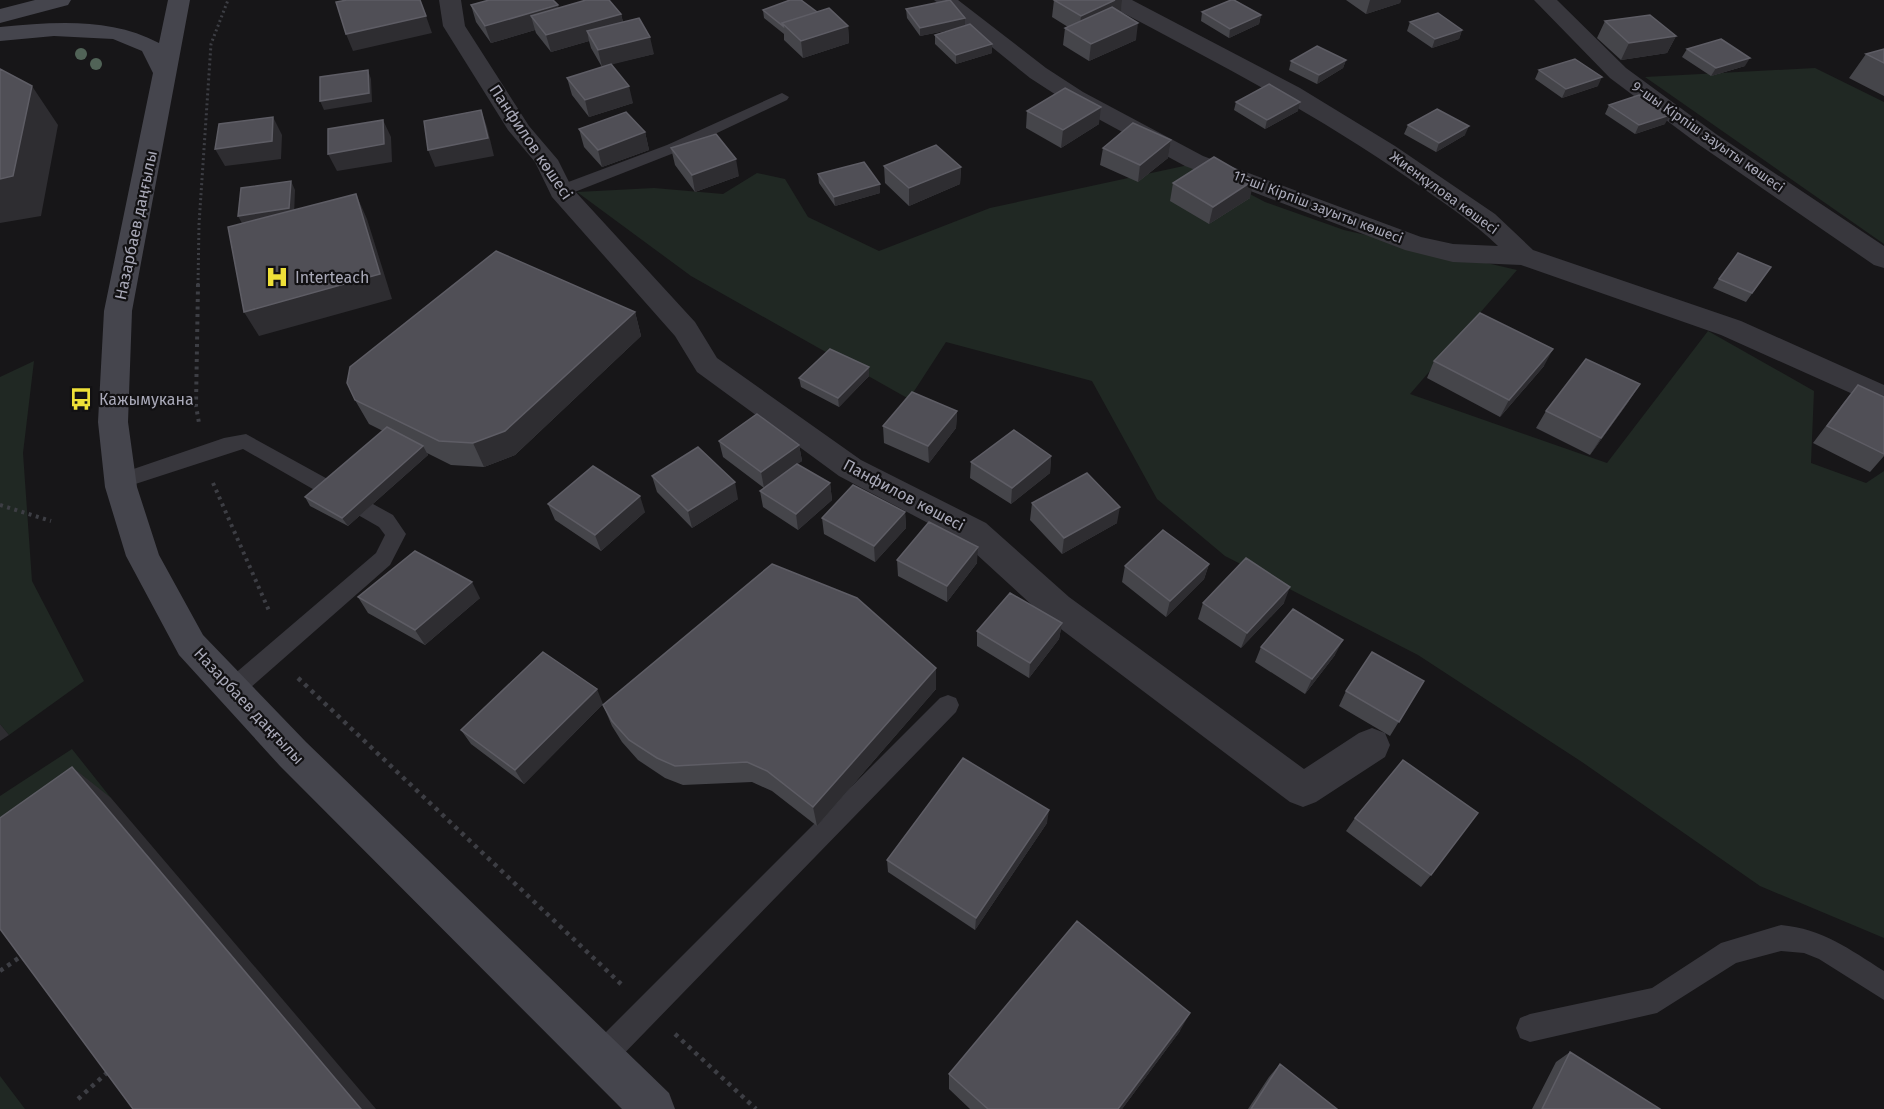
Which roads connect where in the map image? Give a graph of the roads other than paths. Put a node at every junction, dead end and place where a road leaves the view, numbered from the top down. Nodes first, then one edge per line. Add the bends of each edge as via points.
1 (60, 0) edge
2 (179, 0) edge
3 (450, 0) edge
4 (945, 0) edge
5 (1116, 0) edge
6 (1545, 0) edge
7 (0, 16) edge
8 (0, 34) edge
9 (166, 76) junction
10 (782, 97) dead end
11 (561, 191) junction
12 (1524, 256) junction
13 (1884, 259) edge
14 (1884, 397) edge
15 (120, 481) junction
16 (233, 689) junction
17 (948, 705) dead end
18 (1372, 745) dead end
19 (1884, 987) edge
20 (1530, 1028) dead end
21 (601, 1057) junction
22 (653, 1109) edge

1 - 7 street
2 - 9 street, Назарбаев даңғылы
3 - 11 street, Панфилов көшесі via 454,26 520,130 546,160
4 - 12 street, 11-ші Кірпіш зауыты көшесі via 1038,73 1194,161 1414,244 1453,253
5 - 12 street, Жиенқұлова көшесі via 1292,93 1386,151 1486,220
6 - 13 street, 9-шы Кірпіш зауыты көшесі via 1618,73 1707,139
8 - 9 street via 54,29 117,33 151,47
9 - 15 street, Назарбаев даңғылы via 118,311 112,422
10 - 11 lane via 673,148
11 - 18 street, Панфилов көшесі via 685,329 707,365 850,468 974,532 1057,607 1303,790
12 - 14 street, Жиенқұлова көшесі via 1731,328
15 - 16 street, Назарбаев даңғылы via 143,555 191,645
15 - 16 lane via 246,441 386,520 396,534 383,559
16 - 21 street, Назарбаев даңғылы via 293,754
17 - 21 lane
19 - 20 lane via 1828,950 1804,940 1781,938 1730,951 1657,1000
21 - 22 street, Назарбаев даңғылы

